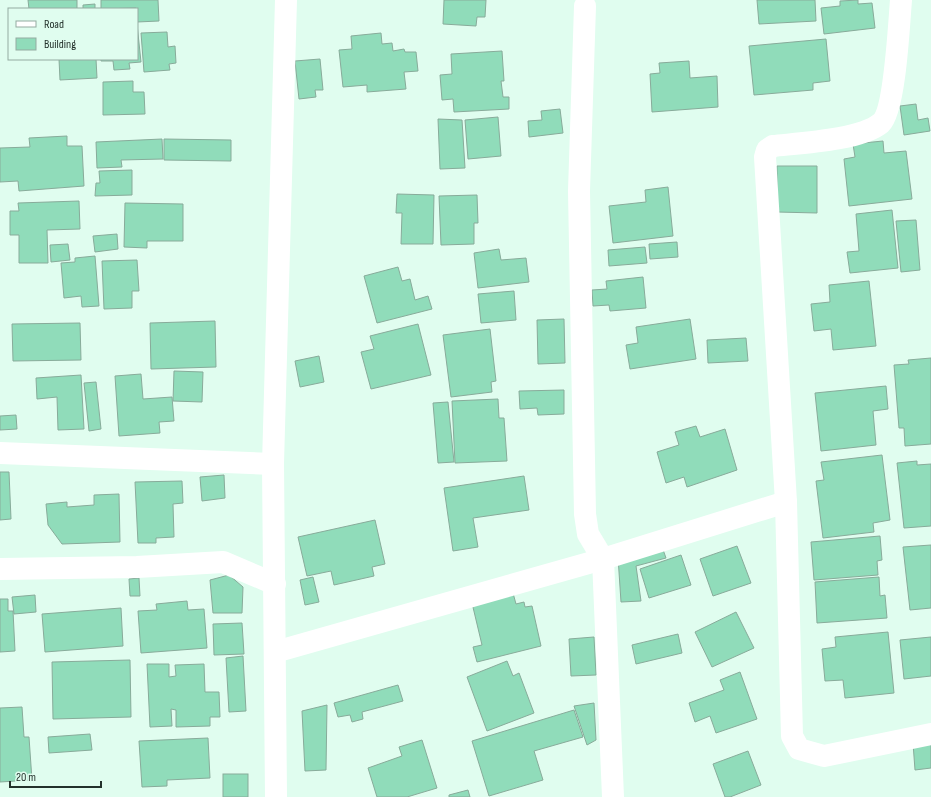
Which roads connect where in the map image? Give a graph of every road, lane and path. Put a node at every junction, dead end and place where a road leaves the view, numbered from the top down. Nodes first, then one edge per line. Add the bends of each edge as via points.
1 (286, 0) edge
2 (901, 0) edge
3 (585, 6) dead end
4 (0, 453) edge
5 (274, 464) junction
6 (786, 502) junction
7 (603, 559) junction
8 (0, 569) edge
9 (275, 584) junction
10 (275, 652) junction
11 (931, 734) edge
12 (276, 797) edge
13 (613, 797) edge

1 - 5 street
2 - 6 street via 891,103 882,122 871,130 836,139 773,146 767,150
3 - 7 street via 579,191 585,514 588,534
4 - 5 street
5 - 9 street
6 - 7 street
6 - 11 street via 792,736 799,749 824,756
7 - 10 street
7 - 13 street
8 - 9 street via 137,567 223,562
9 - 10 street
10 - 12 street

